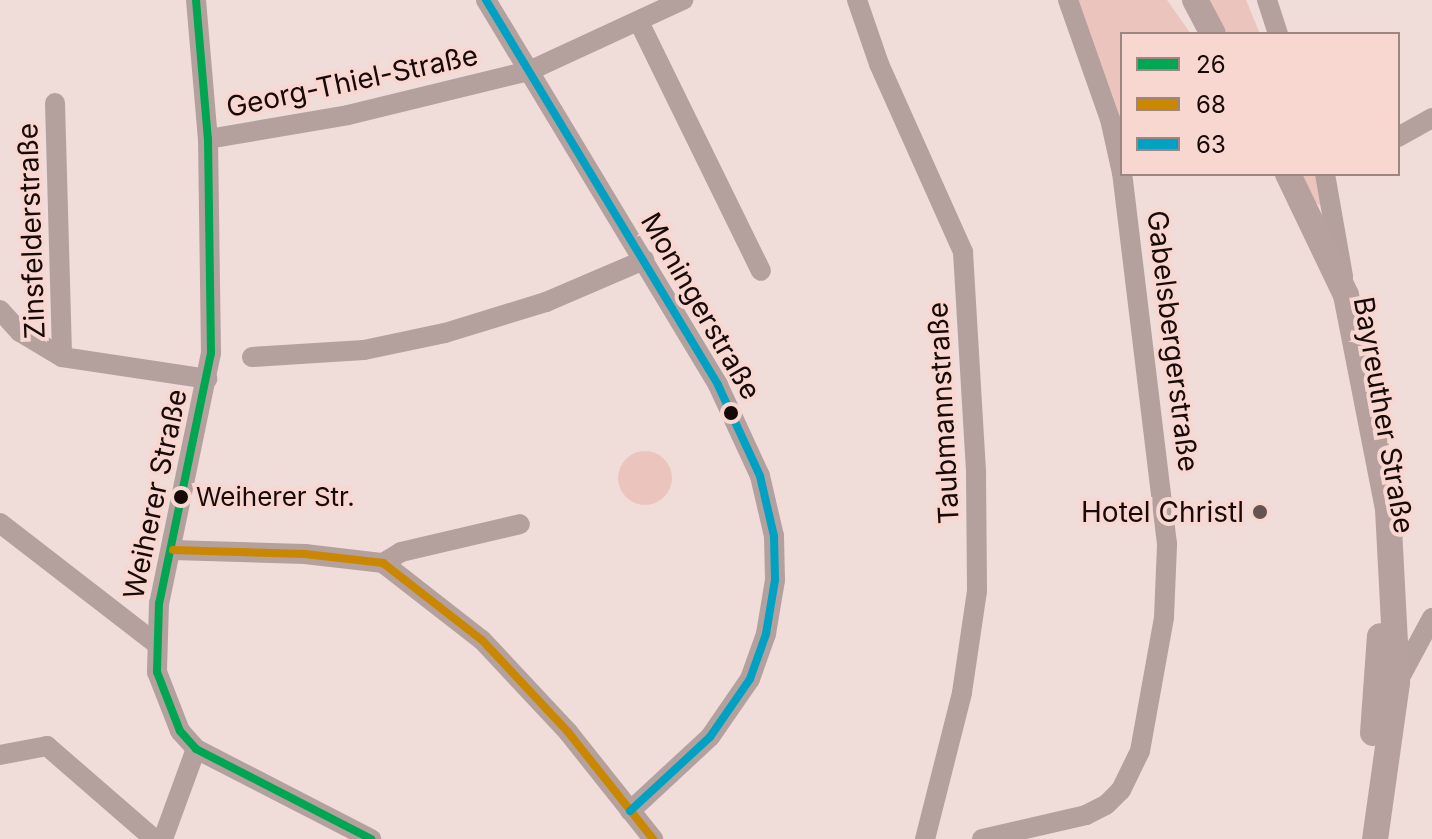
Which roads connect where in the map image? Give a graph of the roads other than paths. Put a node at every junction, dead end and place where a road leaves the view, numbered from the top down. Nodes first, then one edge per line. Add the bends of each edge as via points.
1 (196, 0) edge
2 (486, 0) edge
3 (857, 0) edge
4 (1068, 0) edge
5 (1195, 0) edge
6 (1267, 0) edge
7 (679, 1) edge
8 (639, 22) junction
9 (1212, 32) edge
10 (1277, 32) edge
11 (529, 71) junction
12 (55, 103) dead end
13 (1432, 118) edge
14 (1400, 136) edge
15 (208, 139) junction
16 (1120, 164) edge
17 (1122, 176) edge
18 (1289, 176) edge
19 (1325, 176) edge
20 (1320, 242) junction
21 (644, 260) junction
22 (761, 271) dead end
23 (1346, 295) junction
24 (0, 310) edge
25 (62, 357) junction
26 (252, 357) dead end
27 (207, 379) junction
28 (0, 523) edge
29 (520, 524) dead end
30 (173, 550) junction
31 (383, 563) junction
32 (1432, 618) edge
33 (155, 643) junction
34 (1397, 683) junction
35 (196, 749) junction
36 (0, 755) edge
37 (630, 811) junction
38 (154, 839) edge
39 (163, 839) edge
40 (371, 839) edge
41 (653, 839) edge
42 (925, 839) edge
43 (982, 839) edge
44 (1357, 839) edge
45 (1375, 839) edge

1 - 15 street, Weiherer Straße
2 - 11 street, Moningerstraße
3 - 42 street, Taubmannstraße via 879,64 963,252 977,591 962,693
4 - 16 street, Gabelsbergerstraße via 1110,119
5 - 9 main road
6 - 10 street
7 - 8 street, Georg-Thiel-Straße
8 - 11 street, Georg-Thiel-Straße
8 - 22 street
11 - 15 street, Georg-Thiel-Straße via 348,115
11 - 21 street, Moningerstraße
12 - 25 street, Zinsfelderstraße
13 - 14 street
15 - 27 street, Weiherer Straße
17 - 43 street, Gabelsbergerstraße via 1167,544 1164,617 1140,751 1121,790 1106,805 1086,815
18 - 20 main road, Bayreuther Straße
19 - 23 street, Bayreuther Straße
20 - 23 main road, Bayreuther Straße
20 - 44 main road, Bayreuther Straße via 1374,524 1380,649
21 - 26 street via 546,302 469,327 364,350
21 - 37 street, Moningerstraße via 718,385 760,476 774,536 775,580 766,634 750,679 729,714 681,768
23 - 34 main road, Bayreuther Straße via 1388,509
24 - 25 street via 20,332
25 - 27 street
27 - 30 street, Weiherer Straße
28 - 33 street
29 - 31 street via 401,552
30 - 31 street via 305,554
30 - 33 street, Weiherer Straße
31 - 37 street via 482,640 568,732
32 - 34 street
33 - 35 street, Weiherer Straße via 167,705
34 - 45 main road, Bayreuther Straße
35 - 39 street
35 - 40 street, Weiherer Straße
36 - 38 street via 47,746
37 - 41 street

